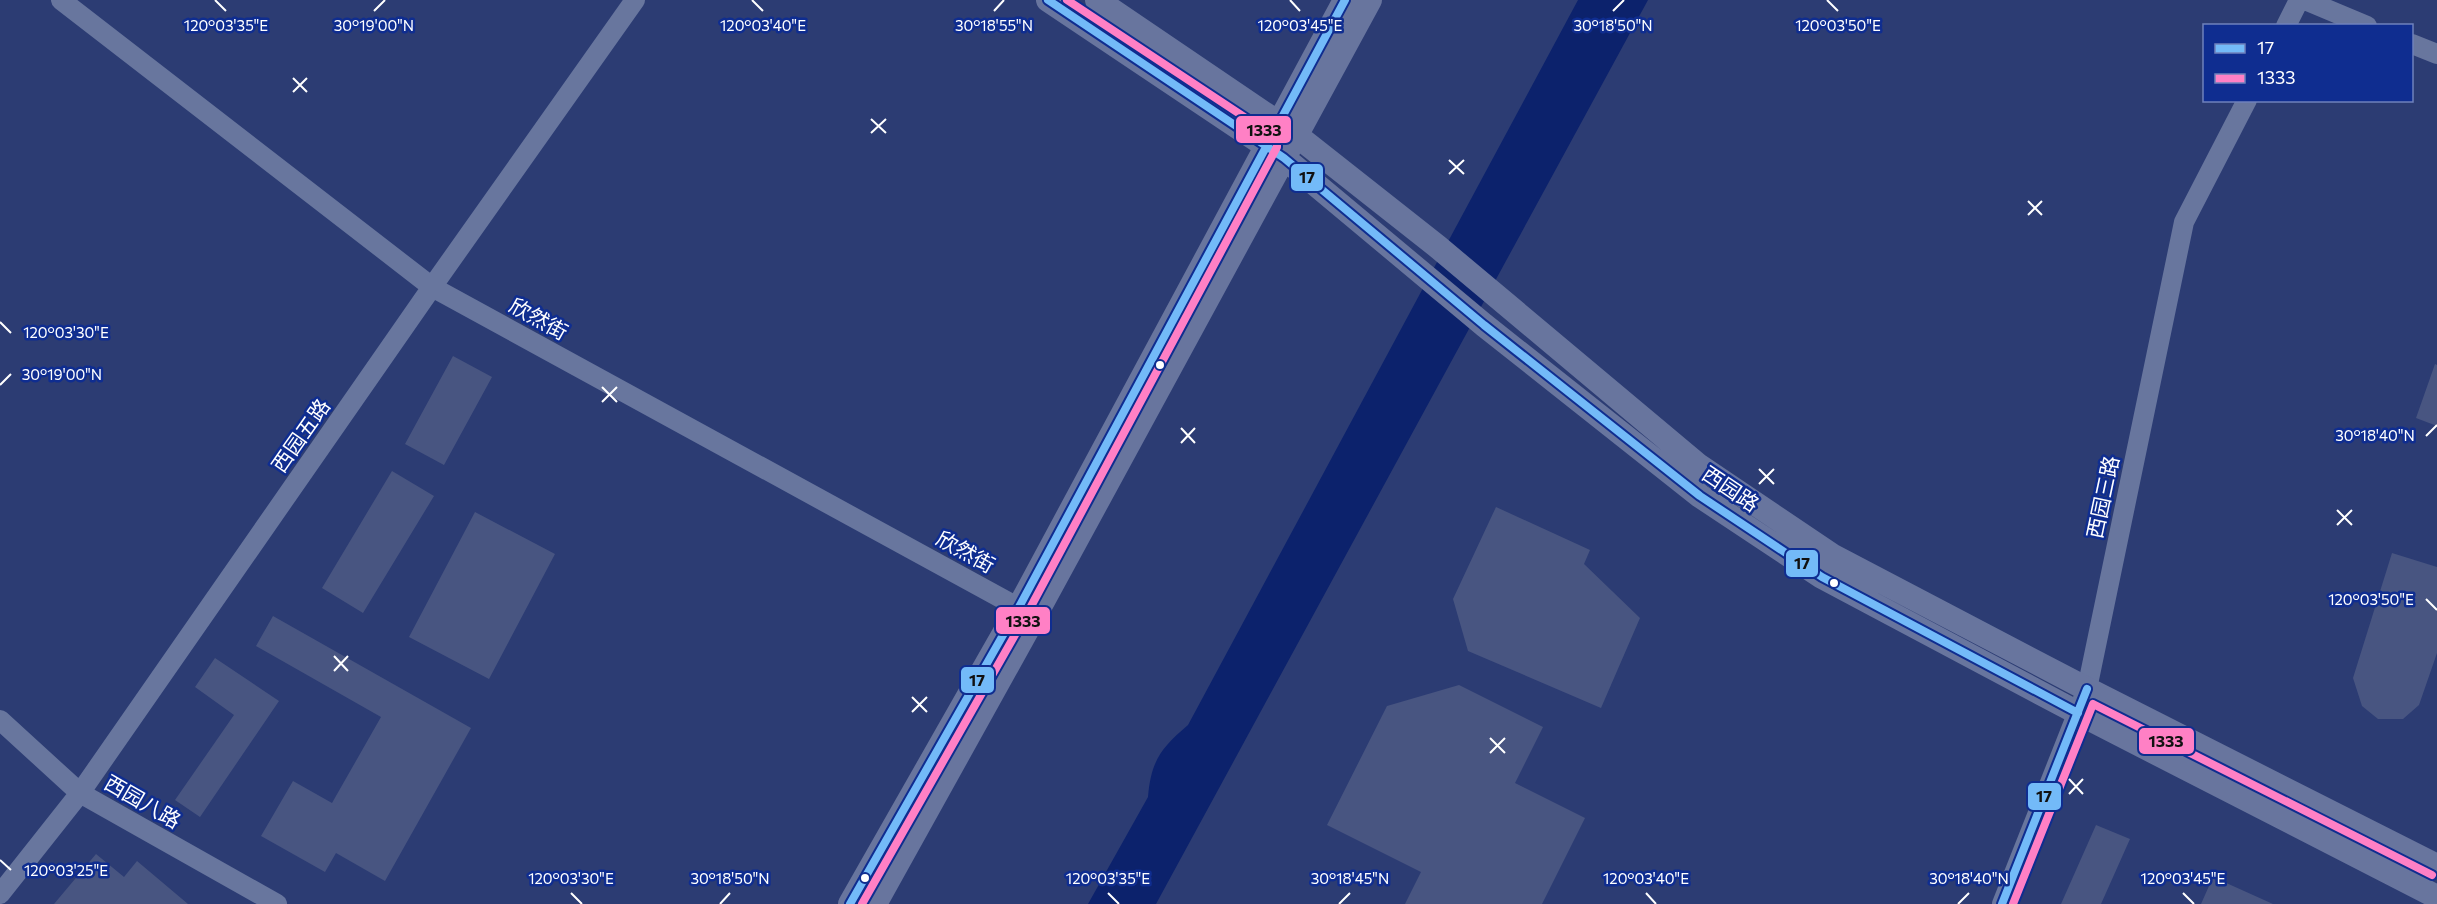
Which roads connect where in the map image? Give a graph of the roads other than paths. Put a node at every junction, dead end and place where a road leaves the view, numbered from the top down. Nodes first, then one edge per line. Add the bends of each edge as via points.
1 (61, 0) edge
2 (635, 0) edge
3 (1048, 0) edge
4 (1097, 0) edge
5 (1345, 0) edge
6 (1370, 0) edge
7 (2299, 0) edge
8 (2305, 0) edge
9 (2287, 24) edge
10 (2362, 24) edge
11 (2413, 44) edge
12 (2437, 54) edge
13 (2246, 102) edge
14 (1288, 129) junction
15 (1276, 151) junction
16 (432, 287) junction
17 (1027, 612) junction
18 (2087, 689) junction
19 (2078, 713) junction
20 (0, 720) edge
21 (80, 793) junction
22 (2437, 866) edge
23 (0, 894) edge
24 (2437, 897) edge
25 (277, 904) edge
26 (850, 904) edge
27 (875, 904) edge
28 (2002, 904) edge

1 - 16 street, 欣然街
2 - 16 street, 西园五路
3 - 15 main road, 西园路
4 - 14 main road, 西园路
5 - 14 main road
6 - 14 main road
7 - 9 street
8 - 10 street
11 - 12 street
13 - 18 street, 西园三路 via 2184,222
14 - 15 main road
14 - 18 main road, 西园路 via 1438,247 1698,465 1833,556
15 - 17 main road
15 - 19 main road, 西园路 via 1484,325 1700,496 1822,577
16 - 17 street, 欣然街
16 - 21 street, 西园五路
17 - 26 main road
17 - 27 main road
18 - 19 street, 西园三路
18 - 22 main road, 西园路
19 - 24 main road, 西园路
19 - 28 street, 西园三路
20 - 21 street, 西园八路
21 - 23 street, 西园五路
21 - 25 street, 西园八路

